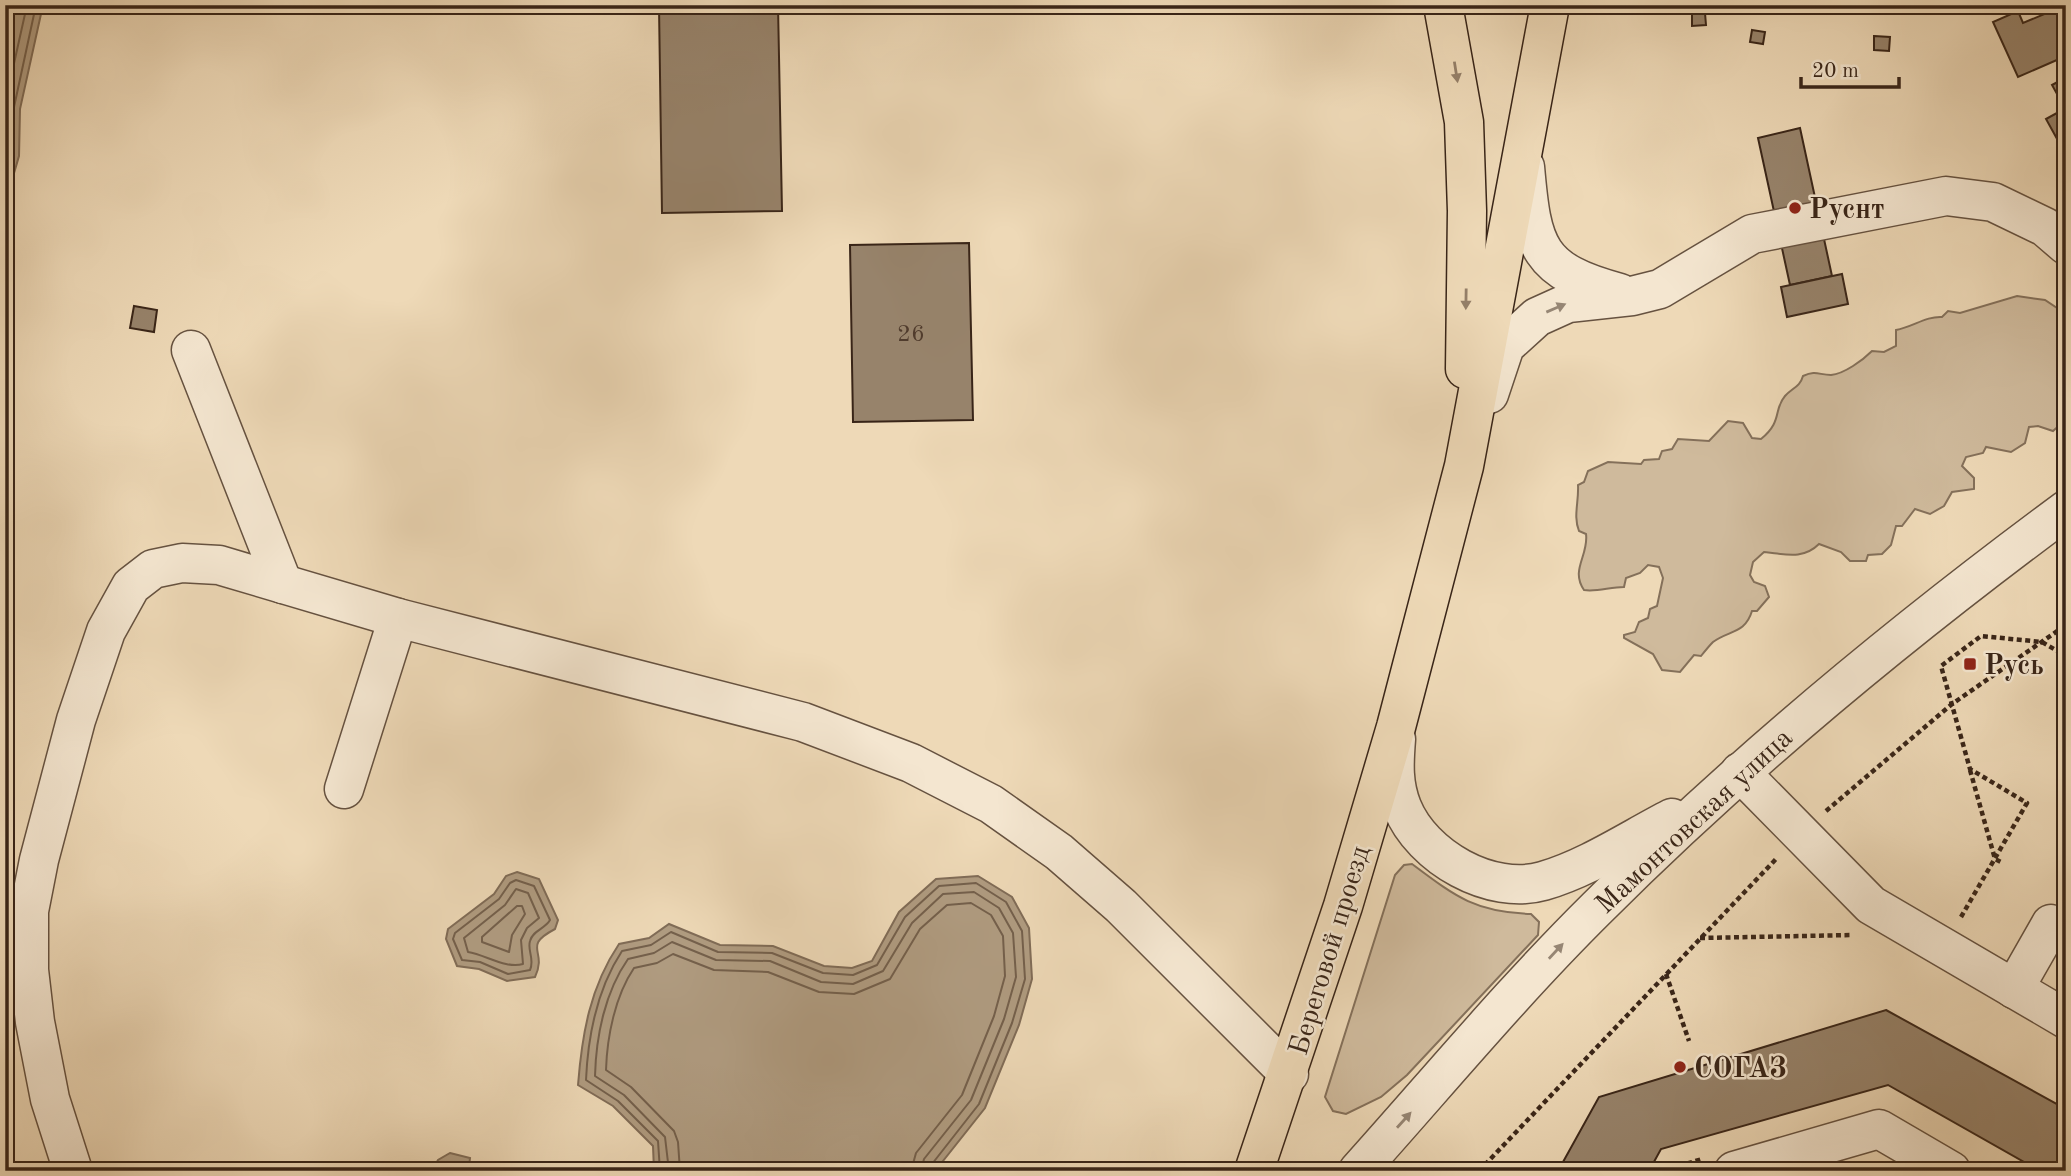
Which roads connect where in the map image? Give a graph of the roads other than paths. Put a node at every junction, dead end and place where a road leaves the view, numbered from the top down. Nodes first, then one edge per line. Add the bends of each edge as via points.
1 (1443, 5) edge
2 (1550, 5) edge
3 (1524, 159) junction
4 (2066, 245) edge
5 (1632, 296) junction
6 (191, 350) dead end
7 (1464, 466) junction
8 (2066, 510) edge
9 (283, 584) junction
10 (398, 618) junction
11 (1396, 727) junction
12 (1740, 772) junction
13 (344, 789) dead end
14 (1711, 798) junction
15 (2050, 923) edge
16 (2014, 989) junction
17 (2066, 1019) edge
18 (1289, 1074) junction
19 (1942, 1168) edge
20 (73, 1171) edge
21 (1254, 1171) edge
22 (1358, 1171) edge
23 (1734, 1171) edge

1 -> 7 main road via 1464,122
2 - 3 main road
3 - 5 street via 1530,225 1544,253 1563,273
3 - 7 main road
4 - 5 street via 2045,227 1993,202 1946,196 1752,234 1682,279
7 -> 5 street via 1505,346 1537,317 1568,303
6 - 9 street
7 - 11 main road, Береговой проезд
8 - 12 street, Мамонтовская улица via 1874,658
9 - 10 street
9 - 20 street via 219,565 182,562 153,569 131,586 106,631 76,720 29,911 35,1022 50,1099
10 - 13 street
10 - 18 street via 803,722 906,774 991,804 1059,852 1130,915
11 - 14 street via 1394,779 1403,810 1425,841 1453,864 1506,885 1541,882 1577,867
11 - 18 main road, Береговой проезд
12 - 14 street, Мамонтовская улица
12 - 16 street via 1871,905
22 -> 14 street, Мамонтовская улица via 1595,909
15 - 16 street
16 - 17 street
18 - 21 main road, Береговой проезд
19 - 23 street via 1879,1129

